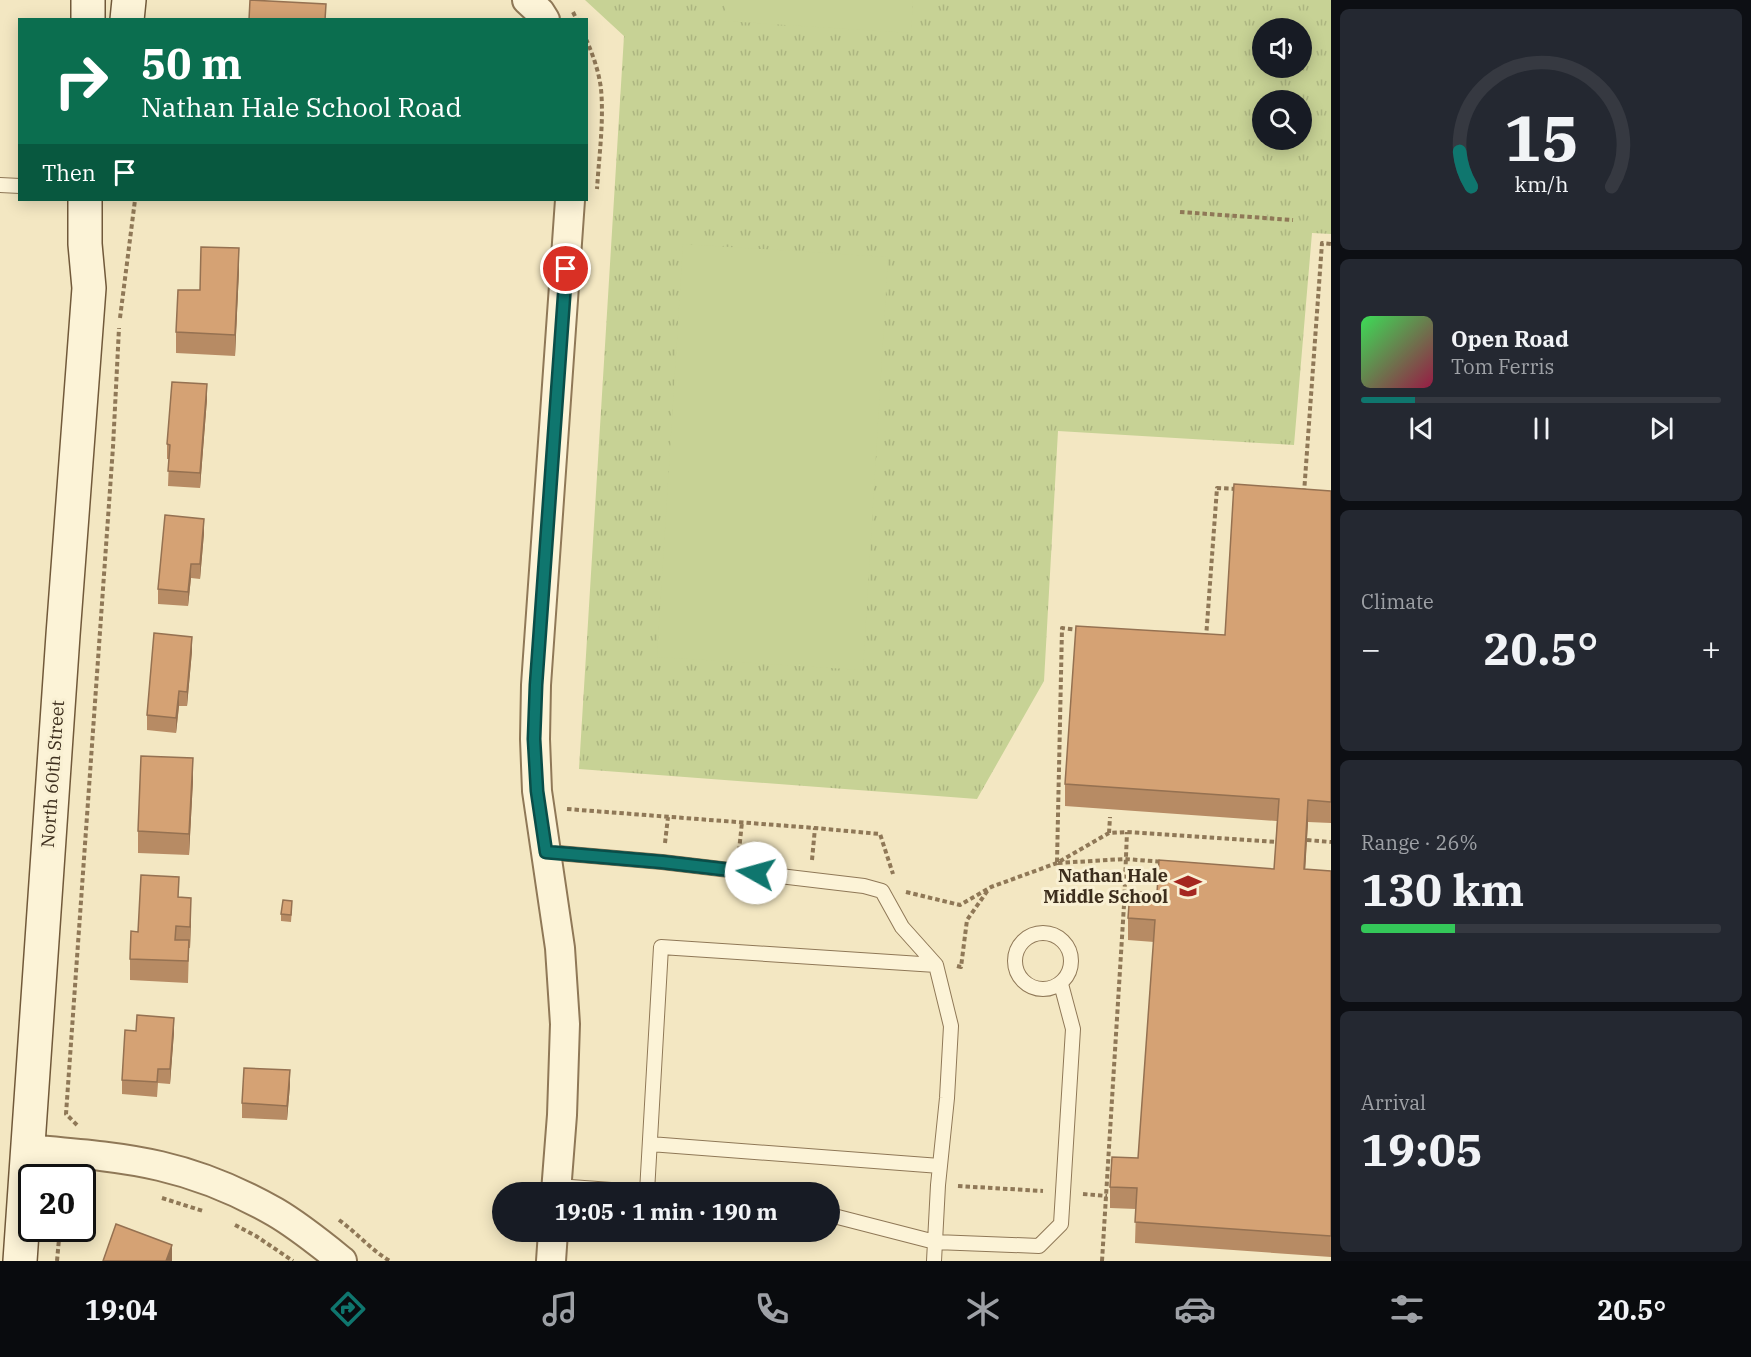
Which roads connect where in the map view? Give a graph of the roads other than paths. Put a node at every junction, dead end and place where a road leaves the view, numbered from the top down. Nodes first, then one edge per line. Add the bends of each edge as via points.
1 (88, 0) edge
2 (129, 0) edge
3 (527, 0) edge
4 (88, 18) edge
5 (127, 18) edge
6 (543, 18) edge
7 (0, 185) edge
8 (18, 186) edge
9 (85, 201) edge
10 (106, 201) edge
11 (570, 201) edge
12 (89, 288) junction
13 (546, 852) junction
14 (936, 965) junction
15 (1061, 984) junction
16 (651, 1144) junction
17 (27, 1149) junction
18 (940, 1166) junction
19 (557, 1182) edge
20 (648, 1182) edge
21 (840, 1218) edge
22 (552, 1242) edge
23 (935, 1242) junction
24 (20, 1261) edge
25 (342, 1261) edge
26 (551, 1261) edge
27 (934, 1261) edge

1 - 4 main road
2 - 5 main road
3 - 6 street
7 - 8 lane
9 - 12 main road, North 60th Street
10 - 12 main road, North 60th Street
11 - 13 street via 534,739
12 - 17 main road, North 60th Street
13 - 14 lane via 662,862 882,891 902,927
13 - 19 street via 560,948 565,1024
14 - 16 lane via 661,947
14 - 18 lane via 951,1026
15 - 15 lane via 1036,988 1020,978 1014,960 1027,937 1045,932 1068,946 1071,964
15 - 23 lane via 1073,1029 1061,1224 1039,1246
16 - 18 lane
16 - 20 lane
17 - 24 main road, North 60th Street
17 - 25 street via 149,1164 195,1177 277,1213
18 - 23 lane
21 - 23 lane
22 - 26 street
23 - 27 lane

